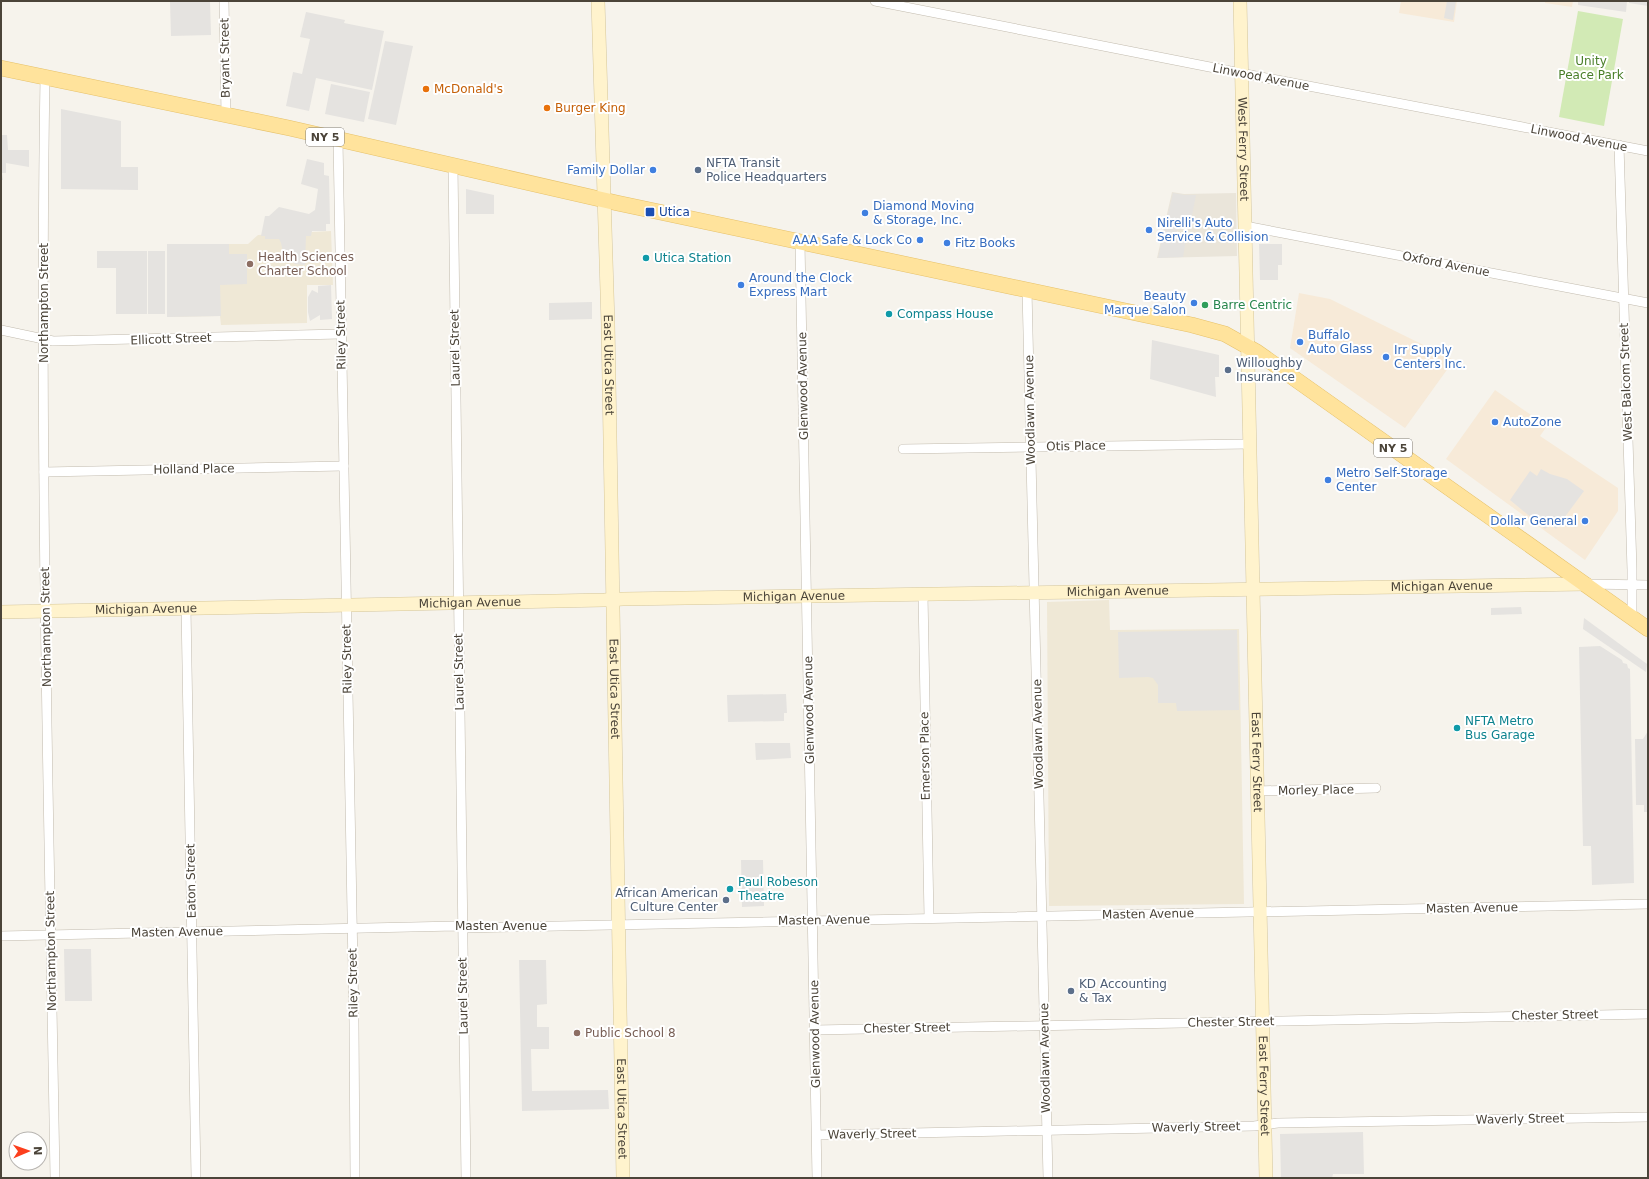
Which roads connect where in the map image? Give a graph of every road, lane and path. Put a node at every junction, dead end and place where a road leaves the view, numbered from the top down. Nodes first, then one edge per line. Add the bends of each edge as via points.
1 (224, 1) edge
2 (598, 1) edge
3 (875, 1) edge
4 (1240, 1) edge
5 (1, 68) edge
6 (1242, 74) junction
7 (45, 77) junction
8 (226, 115) junction
9 (338, 140) junction
10 (1619, 145) junction
11 (1648, 151) edge
12 (453, 165) junction
13 (604, 200) junction
14 (1245, 226) junction
15 (800, 242) junction
16 (1027, 290) junction
17 (1623, 298) junction
18 (1648, 303) edge
19 (1, 330) edge
20 (341, 334) junction
21 (44, 339) junction
22 (1247, 345) junction
23 (1249, 444) junction
24 (1031, 446) junction
25 (903, 449) dead end
26 (344, 466) junction
27 (44, 472) junction
28 (1586, 584) junction
29 (1648, 584) edge
30 (1632, 585) junction
31 (1252, 589) junction
32 (1035, 592) junction
33 (923, 594) junction
34 (807, 596) junction
35 (613, 599) junction
36 (458, 603) junction
37 (346, 605) junction
38 (186, 608) junction
39 (45, 611) junction
40 (1, 612) edge
41 (1632, 618) junction
42 (1648, 629) edge
43 (1376, 788) dead end
44 (1257, 791) junction
45 (1648, 904) edge
46 (1260, 912) junction
47 (1041, 916) junction
48 (929, 918) junction
49 (813, 921) junction
50 (618, 925) junction
51 (352, 928) junction
52 (462, 928) junction
53 (192, 932) junction
54 (51, 935) junction
55 (1, 936) edge
56 (1648, 1014) edge
57 (1262, 1021) junction
58 (1044, 1025) junction
59 (815, 1030) junction
60 (1648, 1117) edge
61 (1265, 1125) junction
62 (1046, 1130) junction
63 (817, 1135) junction
64 (55, 1178) edge
65 (196, 1178) edge
66 (355, 1178) edge
67 (466, 1178) edge
68 (623, 1178) edge
69 (817, 1178) edge
70 (1048, 1178) edge
71 (1266, 1178) edge

1 - 8 street, Bryant Street
2 - 13 street, East Utica Street
3 - 6 street, Linwood Avenue
4 - 6 street, West Ferry Street
5 - 7 main road, NY 5
6 - 10 street, Linwood Avenue
6 - 14 street, West Ferry Street
7 - 8 main road, NY 5
7 - 21 street, Northampton Street
8 - 9 main road, NY 5
9 - 12 main road, NY 5
9 - 20 street, Riley Street
10 - 11 street, Linwood Avenue
10 - 17 street, West Balcom Street
12 - 13 main road, NY 5
12 - 36 street, Laurel Street
13 - 15 main road, NY 5
13 - 35 street, East Utica Street
14 - 17 street, Oxford Avenue
14 - 22 street, West Ferry Street
15 - 16 main road, NY 5
15 - 34 street, Glenwood Avenue
16 - 22 main road, NY 5 via 1203,328 1225,334
16 - 24 street, Woodlawn Avenue
17 - 18 street, Oxford Avenue
17 - 30 street, West Balcom Street
19 - 21 street, Ellicott Street
20 - 21 street, Ellicott Street via 61,341
20 - 26 street, Riley Street
21 - 27 street, Northampton Street
22 - 23 street, East Ferry Street
22 - 28 main road, NY 5
23 - 24 street, Otis Place
23 - 31 street, East Ferry Street
24 - 25 street, Otis Place
24 - 32 street, Woodlawn Avenue
26 - 27 street, Holland Place
26 - 37 street, Riley Street
27 - 39 street, Northampton Street
28 - 30 street
28 - 31 street, Michigan Avenue
28 - 41 main road, NY 5
29 - 30 street
30 - 41 street, West Balcom Street
31 - 32 street, Michigan Avenue
31 - 44 street, East Ferry Street
32 - 33 street, Michigan Avenue
32 - 47 street, Woodlawn Avenue
33 - 34 street, Michigan Avenue
33 - 48 street, Emerson Place
34 - 35 street, Michigan Avenue
34 - 49 street, Glenwood Avenue
35 - 36 street, Michigan Avenue
35 - 50 street, East Utica Street
36 - 37 street, Michigan Avenue
36 - 52 street, Laurel Street
37 - 38 street, Michigan Avenue
37 - 51 street, Riley Street
38 - 39 street, Michigan Avenue
38 - 53 street, Eaton Street
39 - 40 street, Michigan Avenue
39 - 54 street, Northampton Street
41 - 42 main road, NY 5
43 - 44 street, Morley Place
44 - 46 street, East Ferry Street
45 - 46 street, Masten Avenue
46 - 47 street, Masten Avenue
46 - 57 street, East Ferry Street
47 - 48 street, Masten Avenue
47 - 58 street, Woodlawn Avenue
48 - 49 street, Masten Avenue
49 - 50 street, Masten Avenue
49 - 59 street, Glenwood Avenue
50 - 52 street, Masten Avenue
50 - 68 street, East Utica Street
51 - 52 street, Masten Avenue
51 - 53 street, Masten Avenue
51 - 66 street, Riley Street
52 - 67 street, Laurel Street
53 - 54 street, Masten Avenue
53 - 65 street, Eaton Street
54 - 55 street, Masten Avenue
54 - 64 street, Northampton Street
56 - 57 street, Chester Street
57 - 58 street, Chester Street
57 - 61 street, East Ferry Street
58 - 59 street, Chester Street
58 - 62 street, Woodlawn Avenue
59 - 63 street, Glenwood Avenue
60 - 61 street, Waverly Street
61 - 62 street, Waverly Street
61 - 71 street, East Ferry Street
62 - 63 street, Waverly Street
62 - 70 street, Woodlawn Avenue
63 - 69 street, Glenwood Avenue

